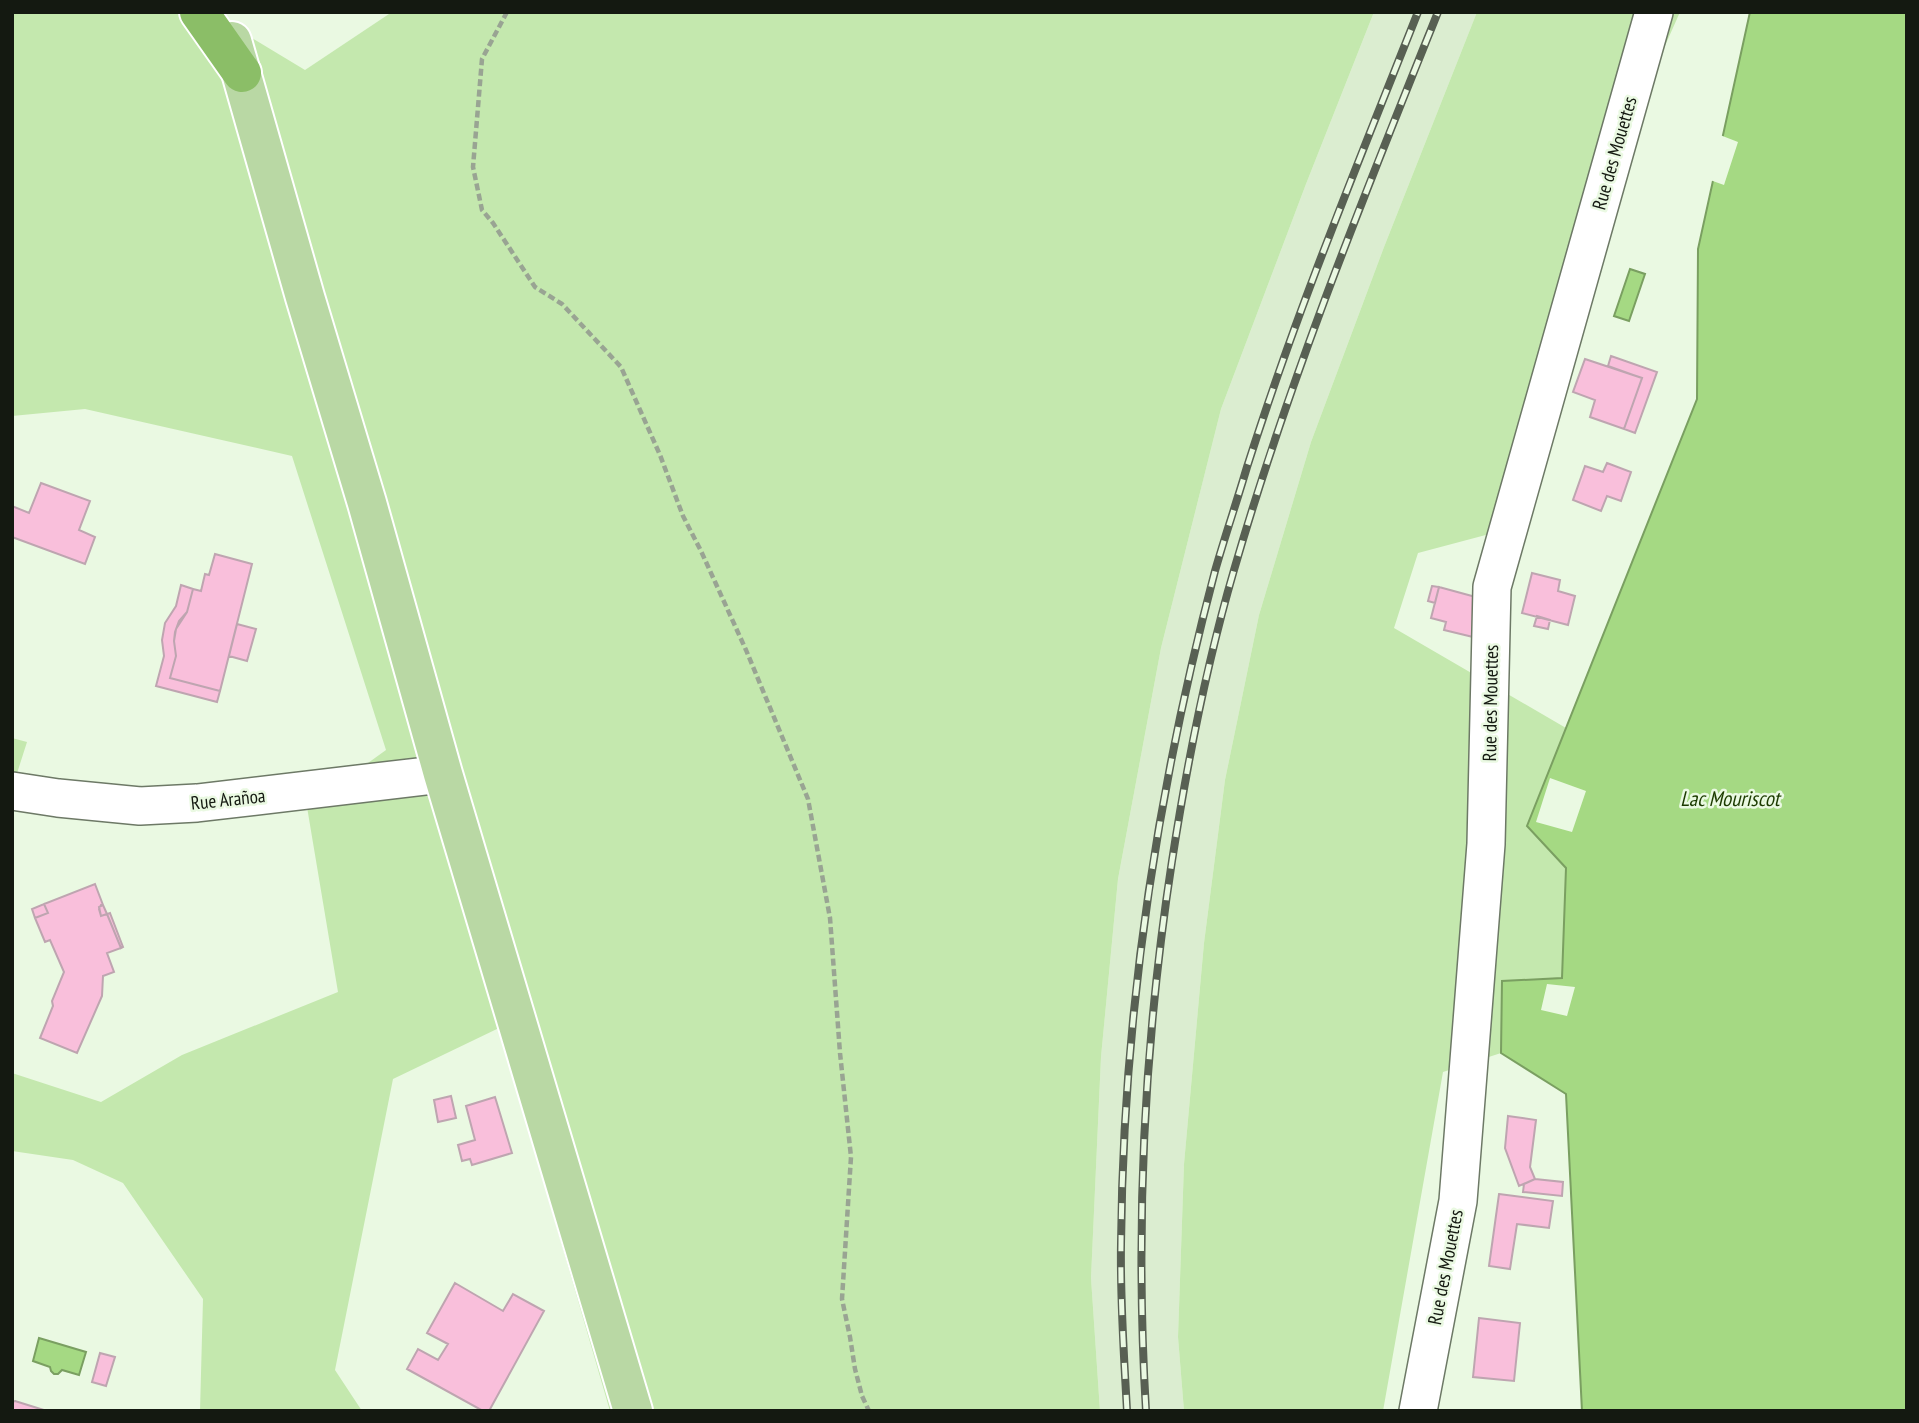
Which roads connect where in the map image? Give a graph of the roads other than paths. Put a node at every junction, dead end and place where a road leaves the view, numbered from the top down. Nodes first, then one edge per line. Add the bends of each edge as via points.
1 (199, 12) edge
2 (222, 12) edge
3 (1654, 12) edge
4 (242, 73) junction
5 (443, 774) junction
6 (12, 790) edge
7 (633, 1411) edge
8 (1418, 1411) edge

1 - 4 highway
2 - 4 main road
3 - 8 street, Rue des Mouettes via 1492,587 1486,844 1458,1201
4 - 5 main road
5 - 6 street, Rue Arañoa via 140,806
5 - 7 main road

